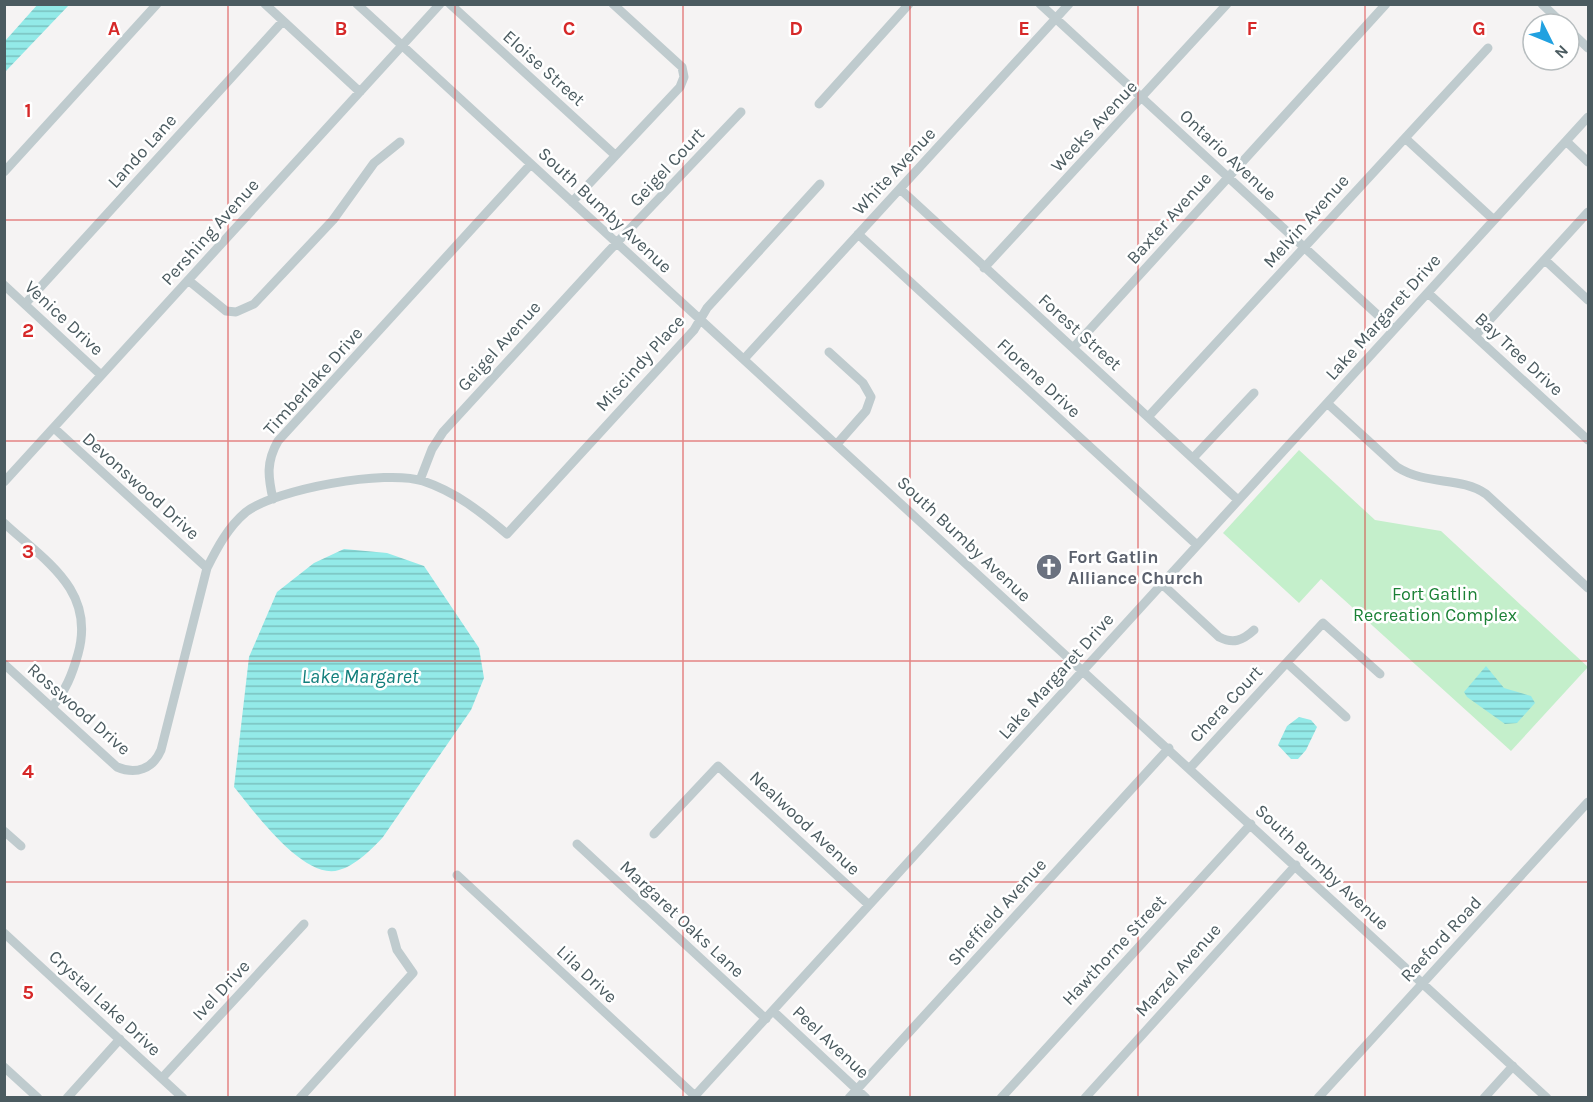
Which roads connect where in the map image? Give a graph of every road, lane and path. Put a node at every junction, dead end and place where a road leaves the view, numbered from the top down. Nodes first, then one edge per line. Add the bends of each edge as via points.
1 (157, 4) edge
2 (265, 4) edge
3 (357, 4) edge
4 (440, 4) edge
5 (450, 4) edge
6 (613, 4) edge
7 (909, 4) edge
8 (1040, 4) edge
9 (1069, 4) edge
10 (1227, 4) edge
11 (1386, 4) edge
12 (1055, 19) junction
13 (283, 21) junction
14 (402, 45) junction
15 (1488, 48) dead end
16 (360, 92) junction
17 (1142, 98) junction
18 (819, 104) dead end
19 (741, 112) dead end
20 (1588, 117) edge
21 (1405, 138) junction
22 (400, 142) dead end
23 (1567, 142) junction
24 (615, 155) junction
25 (1588, 162) edge
26 (531, 164) junction
27 (4, 172) edge
28 (1228, 177) junction
29 (820, 184) dead end
30 (900, 189) junction
31 (572, 202) junction
32 (1588, 212) edge
33 (1494, 220) junction
34 (858, 234) junction
35 (617, 243) junction
36 (1304, 247) junction
37 (1545, 260) junction
38 (984, 268) junction
39 (188, 280) junction
40 (4, 285) edge
41 (1428, 292) junction
42 (1588, 300) edge
43 (25, 304) junction
44 (700, 320) junction
45 (1394, 330) junction
46 (1475, 336) junction
47 (1073, 348) junction
48 (829, 352) dead end
49 (744, 359) junction
50 (101, 375) junction
51 (1254, 393) dead end
52 (1327, 403) junction
53 (1148, 417) junction
54 (54, 428) junction
55 (1588, 440) edge
56 (837, 444) junction
57 (1193, 458) junction
58 (420, 480) junction
59 (4, 482) edge
60 (273, 499) junction
61 (1238, 500) junction
62 (4, 523) edge
63 (1197, 545) junction
64 (207, 568) junction
65 (1162, 584) junction
66 (1588, 588) edge
67 (1254, 630) dead end
68 (1287, 663) junction
69 (4, 664) edge
70 (1083, 671) junction
71 (1380, 674) dead end
72 (52, 707) junction
73 (1346, 717) dead end
74 (1168, 748) junction
75 (1190, 768) junction
76 (1588, 802) edge
77 (1251, 824) junction
78 (4, 831) edge
79 (654, 834) dead end
80 (577, 844) dead end
81 (21, 846) dead end
82 (1296, 866) junction
83 (457, 875) dead end
84 (869, 905) junction
85 (304, 924) dead end
86 (392, 932) dead end
87 (4, 933) edge
88 (1423, 982) junction
89 (773, 1011) junction
90 (766, 1019) junction
91 (120, 1040) junction
92 (1513, 1066) junction
93 (4, 1067) edge
94 (162, 1078) junction
95 (857, 1089) junction
96 (694, 1097) edge
97 (38, 1098) edge
98 (67, 1098) edge
99 (183, 1098) edge
100 (300, 1098) edge
101 (849, 1098) edge
102 (866, 1098) edge
103 (1001, 1098) edge
104 (1085, 1098) edge
105 (1318, 1098) edge
106 (1484, 1098) edge
107 (1547, 1098) edge

1 - 27 street
2 - 13 street
3 - 14 street, South Bumby Avenue
4 - 14 street, Pershing Avenue
5 - 24 street, Eloise Street
6 - 24 street via 682,68 684,77 680,87
7 - 18 street
8 - 12 street, Ontario Avenue
9 - 12 street, White Avenue
10 - 17 street, Weeks Avenue
11 - 28 street, Baxter Avenue
12 - 17 street, Ontario Avenue
12 - 30 street, White Avenue
13 - 16 street
13 - 43 street, Lando Lane
14 - 16 street, Pershing Avenue
14 - 26 street, South Bumby Avenue
15 - 21 street, Melvin Avenue
16 - 39 street, Pershing Avenue
17 - 28 street, Ontario Avenue
17 - 38 street, Weeks Avenue
19 - 35 street, Geigel Court
20 - 23 street, Lake Margaret Drive
21 - 33 street
21 - 36 street, Melvin Avenue
22 - 39 street via 374,163 333,220 254,304 236,312 226,310
23 - 25 street
23 - 33 street, Lake Margaret Drive
24 - 31 street
26 - 31 street, South Bumby Avenue
26 - 60 street, Timberlake Drive via 278,441 268,463
28 - 36 street, Ontario Avenue
28 - 47 street, Baxter Avenue
29 - 44 street, Miscindy Place
30 - 34 street, White Avenue
30 - 38 street, Forest Street
31 - 35 street, South Bumby Avenue
32 - 37 street
33 - 41 street, Lake Margaret Drive
34 - 49 street, White Avenue
34 - 63 street, Florene Drive
35 - 44 street, South Bumby Avenue
35 - 58 street, Geigel Avenue via 443,432
36 - 45 street, Ontario Avenue
36 - 53 street, Melvin Avenue
37 - 42 street
37 - 46 street
38 - 47 street, Forest Street
39 - 50 street, Pershing Avenue
40 - 43 street, Venice Drive
41 - 45 street, Lake Margaret Drive
41 - 46 street, Bay Tree Drive
43 - 50 street, Venice Drive
44 - 49 street, South Bumby Avenue
44 - 58 street, Miscindy Place via 507,534 467,502
45 - 52 street, Lake Margaret Drive
46 - 55 street, Bay Tree Drive
47 - 53 street, Forest Street
48 - 56 street via 864,383 871,397 866,411
49 - 56 street, South Bumby Avenue
50 - 54 street, Pershing Avenue
51 - 57 street
52 - 61 street, Lake Margaret Drive
52 - 66 street via 1409,475 1469,486 1486,494
53 - 57 street, Forest Street
54 - 59 street, Pershing Avenue
54 - 64 street, Devonswood Drive
56 - 70 street, South Bumby Avenue
57 - 61 street, Forest Street
58 - 60 street via 370,477
60 - 64 street via 254,507 237,522
61 - 63 street, Lake Margaret Drive
62 - 72 street via 64,578 82,618 80,645 70,681
63 - 65 street, Lake Margaret Drive
64 - 72 street, Rosswood Drive via 161,750 152,765 135,771 117,767
65 - 67 street via 1219,637 1238,641
65 - 70 street, Lake Margaret Drive
68 - 71 street, Chera Court via 1323,623
68 - 73 street, Chera Court
68 - 75 street, Chera Court
69 - 72 street, Rosswood Drive
70 - 74 street, South Bumby Avenue
70 - 84 street, Lake Margaret Drive
74 - 75 street, South Bumby Avenue
74 - 95 street, Sheffield Avenue
75 - 77 street, South Bumby Avenue
76 - 88 street, Raeford Road
77 - 82 street, South Bumby Avenue
77 - 103 street, Hawthorne Street
78 - 81 street
79 - 84 street, Nealwood Avenue via 718,766
80 - 90 street, Margaret Oaks Lane
82 - 88 street, South Bumby Avenue
82 - 104 street, Marzel Avenue
83 - 96 street, Lila Drive
84 - 89 street, Lake Margaret Drive
85 - 94 street, Ivel Drive
86 - 100 street via 397,950 413,974
87 - 91 street, Crystal Lake Drive
88 - 92 street, South Bumby Avenue
88 - 105 street, Raeford Road
89 - 90 street, Lake Margaret Drive
89 - 95 street, Peel Avenue
90 - 96 street, Lake Margaret Drive
91 - 94 street, Crystal Lake Drive
91 - 98 street
92 - 106 street
92 - 107 street, South Bumby Avenue
93 - 97 street
94 - 99 street, Crystal Lake Drive
95 - 101 street, Sheffield Avenue
95 - 102 street, Peel Avenue

